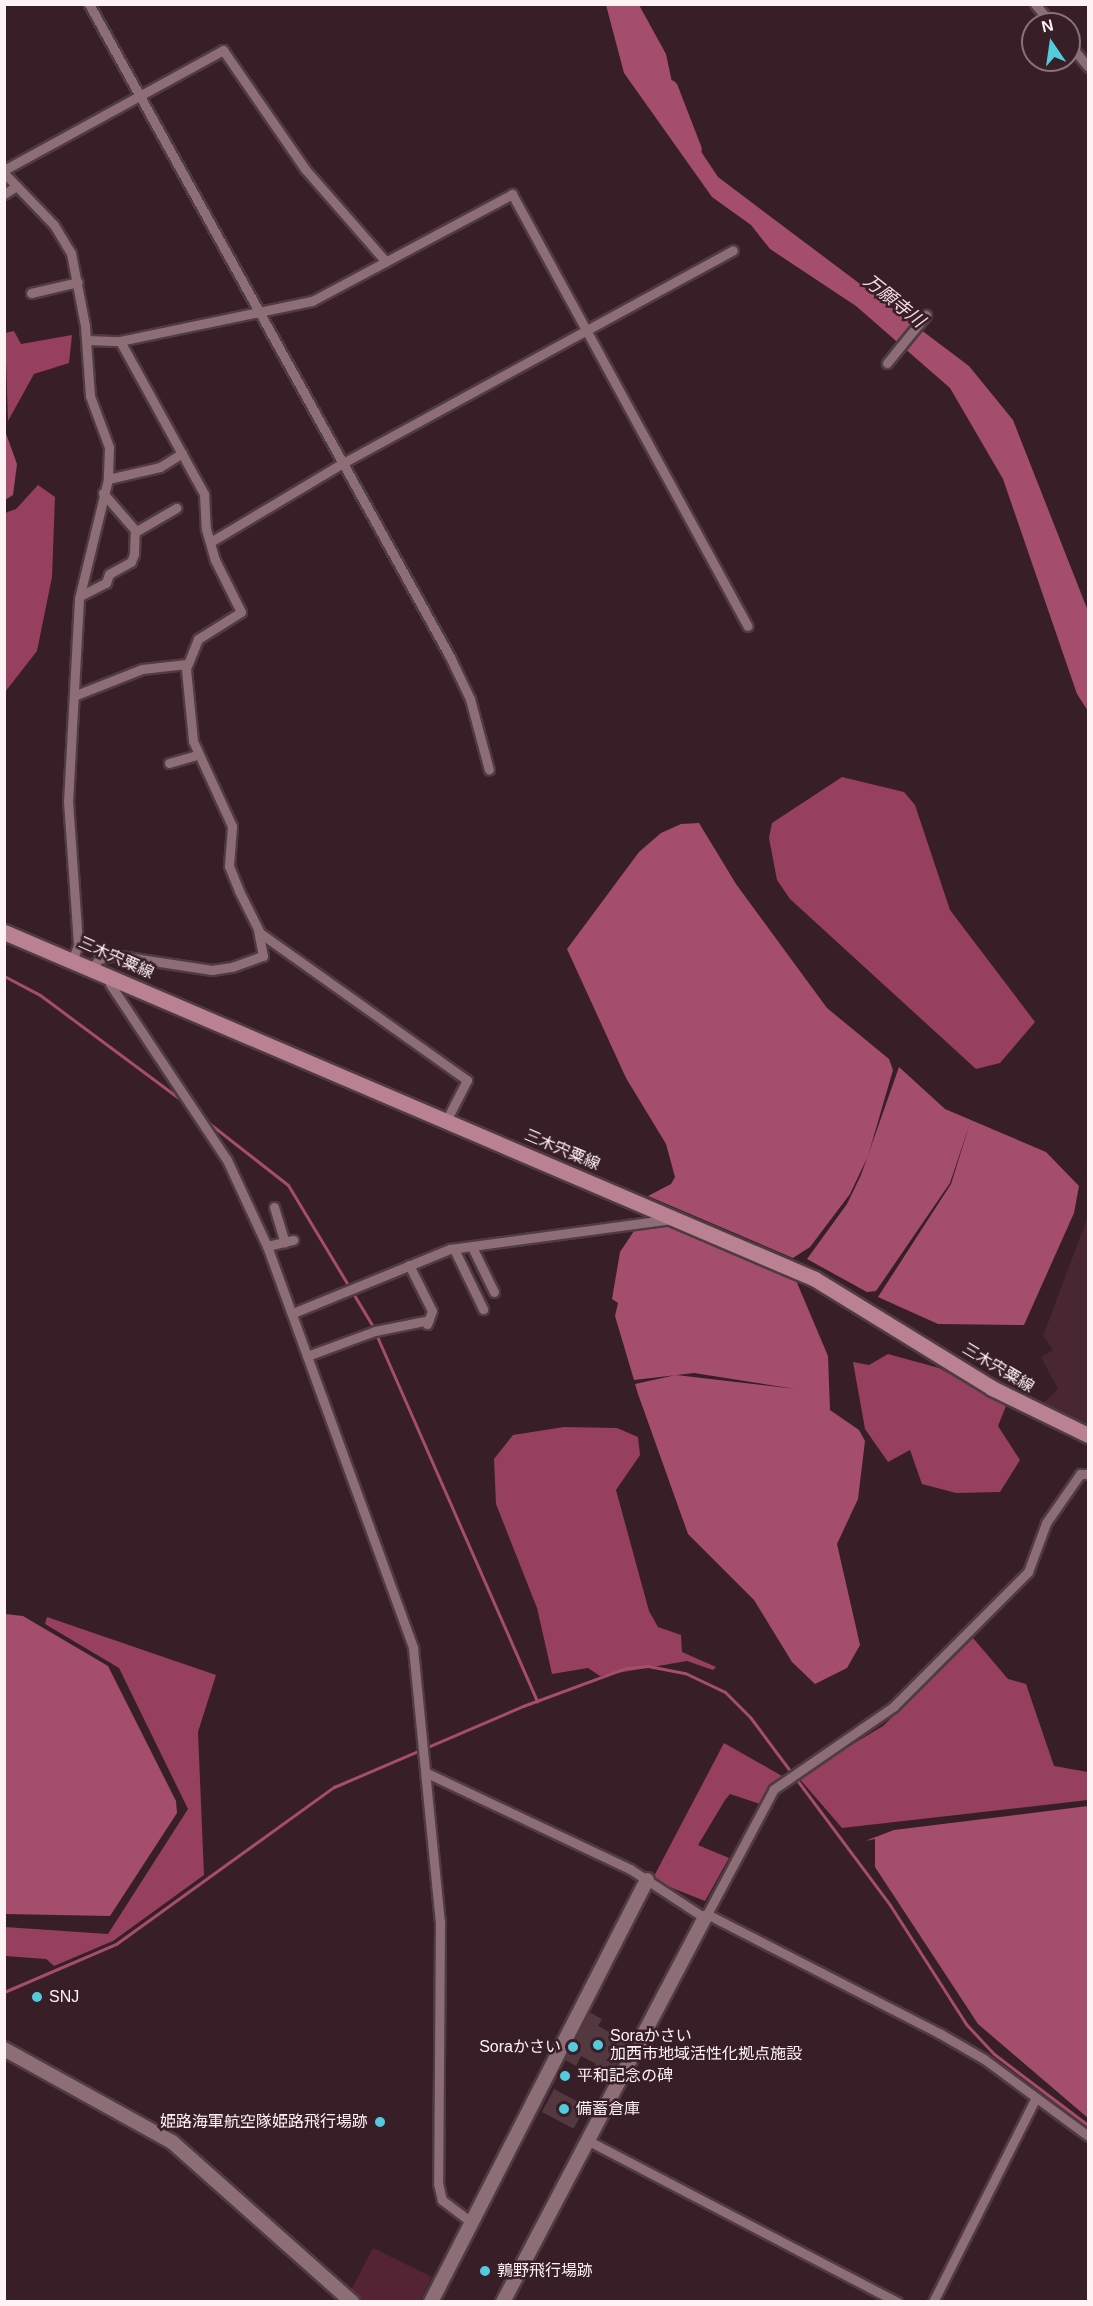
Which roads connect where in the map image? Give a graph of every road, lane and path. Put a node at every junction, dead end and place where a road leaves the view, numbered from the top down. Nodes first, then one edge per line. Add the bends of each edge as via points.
1 (89, 4) edge
2 (141, 96) junction
3 (4, 172) edge
4 (17, 186) junction
5 (4, 194) edge
6 (733, 250) dead end
7 (386, 262) junction
8 (78, 282) junction
9 (31, 293) dead end
10 (258, 312) junction
11 (926, 315) dead end
12 (587, 332) junction
13 (87, 340) junction
14 (120, 341) junction
15 (890, 361) dead end
16 (182, 453) junction
17 (343, 463) junction
18 (108, 478) junction
19 (103, 493) junction
20 (176, 508) dead end
21 (135, 532) junction
22 (212, 541) junction
23 (80, 596) junction
24 (748, 626) dead end
25 (187, 664) junction
26 (76, 695) junction
27 (197, 754) junction
28 (169, 764) dead end
29 (489, 770) dead end
30 (258, 931) junction
31 (4, 932) edge
32 (73, 959) junction
33 (92, 968) junction
34 (112, 976) junction
35 (447, 1119) junction
36 (675, 1217) junction
37 (255, 1220) junction
38 (267, 1246) junction
39 (472, 1247) junction
40 (454, 1249) junction
41 (409, 1265) junction
42 (494, 1292) dead end
43 (483, 1309) dead end
44 (293, 1313) junction
45 (307, 1356) junction
46 (1089, 1436) edge
47 (1089, 1474) edge
48 (427, 1773) junction
49 (647, 1880) junction
50 (706, 1916) junction
51 (4, 2049) edge
52 (1035, 2099) junction
53 (1089, 2136) edge
54 (589, 2141) junction
55 (471, 2222) junction
56 (352, 2301) edge
57 (431, 2301) edge
58 (503, 2301) edge
59 (897, 2301) edge
60 (933, 2301) edge

1 - 2 street
2 - 3 street
2 - 7 street via 223,50 305,169
2 - 10 street
3 - 4 street
4 - 5 street
4 - 8 street via 65,239
6 - 12 street
7 - 10 street via 312,301
7 - 12 street via 512,194
8 - 9 street
8 - 13 street
10 - 14 street
10 - 17 street
11 - 15 street
12 - 17 street
12 - 24 street
13 - 14 street
13 - 18 street via 90,396 109,447
14 - 16 street
16 - 18 street via 160,467
16 - 22 street via 204,494 206,529
17 - 22 street
17 - 29 street via 470,699
18 - 19 street
19 - 21 street
19 - 23 street
20 - 21 street
21 - 23 street via 131,562 109,574 106,583
22 - 25 street via 215,560 241,612 198,639
23 - 26 street
25 - 26 street via 142,669
25 - 27 street via 188,706
26 - 32 street via 68,799 78,945
27 - 28 street
27 - 30 street via 232,826 229,866
30 - 33 street via 263,956 232,967 212,970 114,955 99,960
30 - 35 street via 467,1080
31 - 32 main road, 三木宍粟線
32 - 33 main road, 三木宍粟線
33 - 34 main road, 三木宍粟線
34 - 35 main road, 三木宍粟線
34 - 37 street via 110,984 226,1160
35 - 36 main road, 三木宍粟線
36 - 39 street
36 - 46 main road, 三木宍粟線 via 815,1279 992,1388
37 - 38 street
37 - 38 street via 274,1210 289,1241
38 - 44 street
39 - 40 street
39 - 42 street
40 - 41 street
40 - 43 street
41 - 44 street
41 - 45 street via 427,1298 428,1323 375,1331
44 - 45 street
45 - 48 street via 412,1648
47 - 50 street via 1080,1474 1046,1523 1028,1572 884,1716 793,1774 761,1808
48 - 49 street
48 - 55 street via 440,1921 438,2183 442,2200
49 - 50 street
49 - 55 street
50 - 52 street via 939,2033
50 - 54 street
51 - 56 street via 172,2142
52 - 53 street
52 - 60 street
54 - 58 street
54 - 59 street
55 - 57 street

